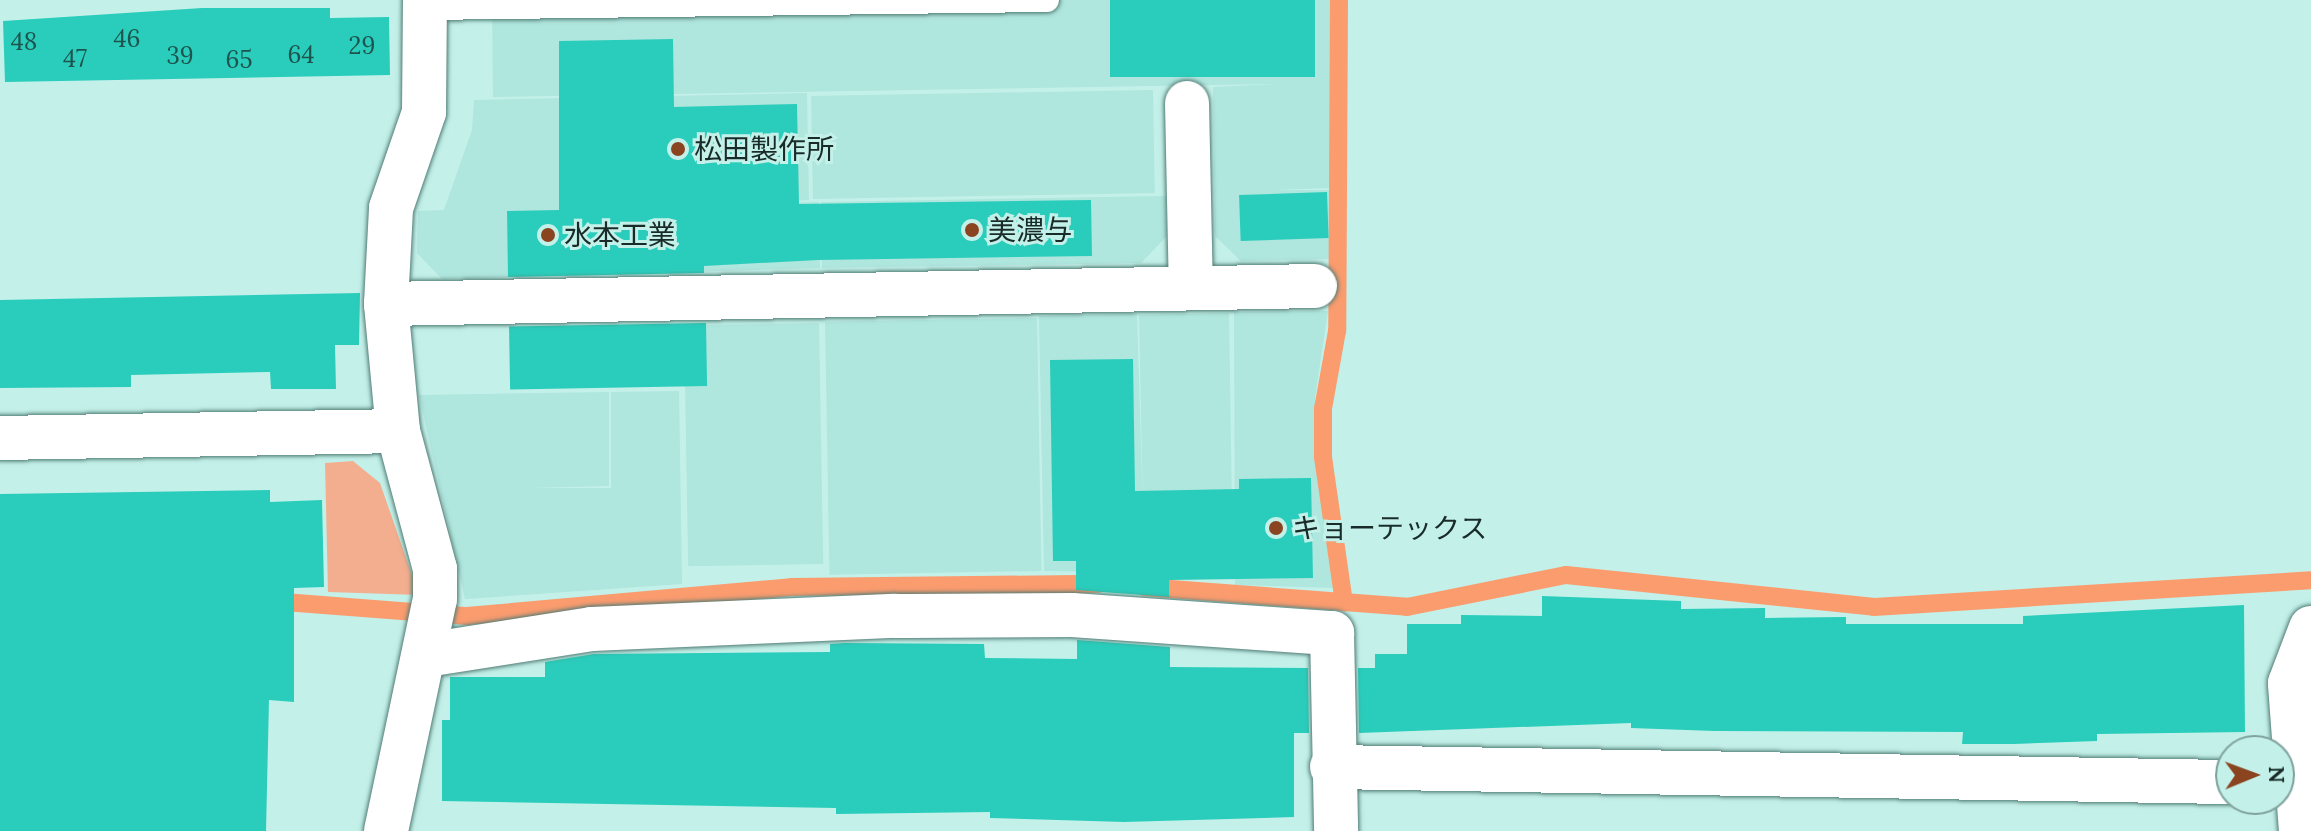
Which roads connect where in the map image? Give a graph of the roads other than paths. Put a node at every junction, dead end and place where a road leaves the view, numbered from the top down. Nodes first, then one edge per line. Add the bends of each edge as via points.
1 (1047, 0) edge
2 (425, 4) edge
3 (1187, 103) dead end
4 (1315, 286) dead end
5 (1191, 288) junction
6 (386, 304) junction
7 (398, 431) junction
8 (0, 438) edge
9 (431, 628) junction
10 (2311, 628) edge
11 (2289, 735) edge
12 (1332, 767) junction
13 (2215, 782) edge
14 (2295, 807) edge
15 (386, 831) edge
16 (1336, 831) edge
17 (2301, 831) edge

1 - 2 lane
2 - 6 street via 424,112 391,208
3 - 5 street
4 - 5 street
5 - 6 street
6 - 7 street
7 - 8 street
7 - 9 street via 435,569
9 - 12 street via 592,629 895,616 1072,615 1332,633
9 - 15 street via 409,703
10 - 11 street via 2290,683
12 - 13 street
12 - 16 street
14 - 17 street

